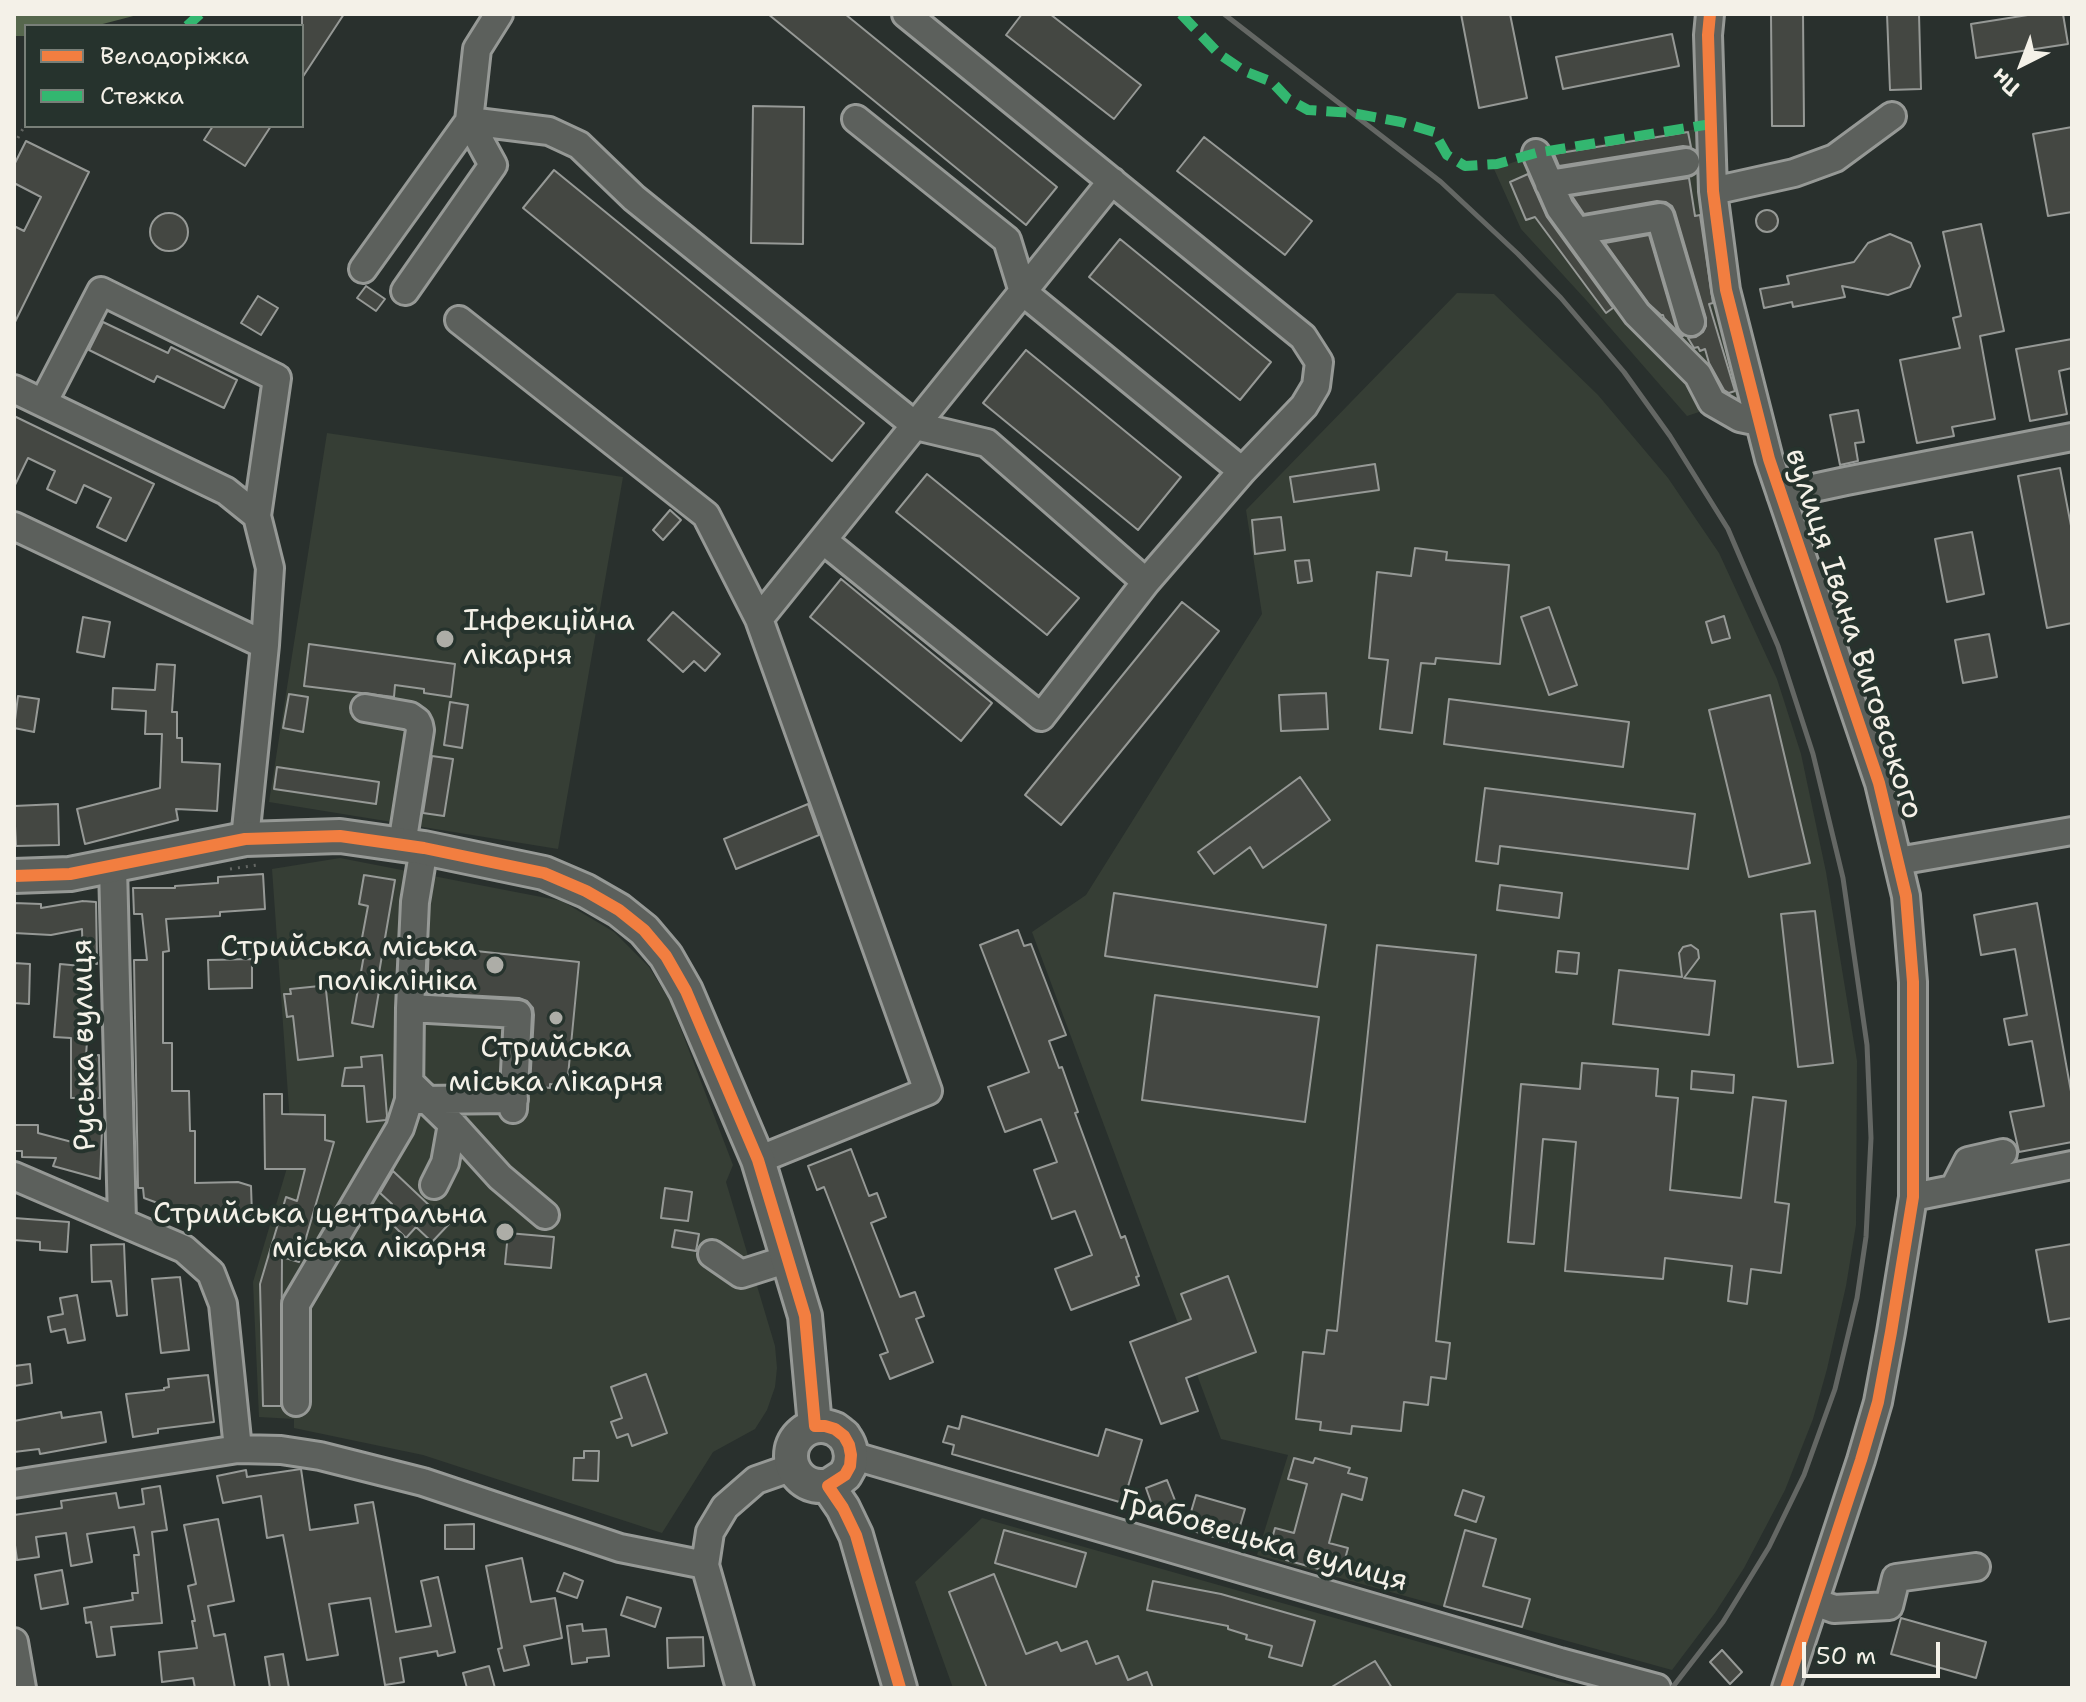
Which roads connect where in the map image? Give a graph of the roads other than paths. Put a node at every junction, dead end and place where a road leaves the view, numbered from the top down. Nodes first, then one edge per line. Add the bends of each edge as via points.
1 (499, 14) edge
2 (906, 14) edge
3 (1710, 14) edge
4 (1892, 116) dead end
5 (856, 119) dead end
6 (469, 121) junction
7 (1536, 153) dead end
8 (1686, 162) dead end
9 (1112, 181) junction
10 (1549, 184) junction
11 (1713, 191) junction
12 (1577, 231) junction
13 (363, 269) dead end
14 (405, 291) dead end
15 (1023, 292) junction
16 (459, 320) dead end
17 (1691, 322) dead end
18 (14, 389) edge
19 (43, 403) junction
20 (1759, 422) junction
21 (916, 426) junction
22 (2072, 437) edge
23 (1242, 471) junction
24 (1781, 495) junction
25 (257, 516) junction
26 (14, 526) edge
27 (824, 541) junction
28 (1146, 582) junction
29 (759, 619) junction
30 (265, 645) junction
31 (365, 708) dead end
32 (2072, 831) edge
33 (413, 847) junction
34 (254, 852) junction
35 (1898, 861) junction
36 (113, 867) junction
37 (14, 876) edge
38 (410, 1008) junction
39 (415, 1094) junction
40 (452, 1124) junction
41 (2003, 1153) dead end
42 (758, 1160) junction
43 (2072, 1165) edge
44 (14, 1176) edge
45 (434, 1185) dead end
46 (1954, 1188) junction
47 (1913, 1197) junction
48 (545, 1215) dead end
49 (122, 1221) junction
50 (712, 1254) dead end
51 (788, 1259) junction
52 (296, 1402) dead end
53 (815, 1426) junction
54 (238, 1449) junction
55 (851, 1455) junction
56 (793, 1467) junction
57 (14, 1484) edge
58 (828, 1486) junction
59 (705, 1565) junction
60 (1976, 1567) dead end
61 (1815, 1602) junction
62 (14, 1642) edge
63 (22, 1688) edge
64 (740, 1688) edge
65 (900, 1688) edge
66 (1657, 1688) edge
67 (1786, 1688) edge

1 - 6 street via 477,49
2 - 9 street
3 - 11 street, вулиця Івана Виговського
4 - 11 street via 1835,158
5 - 15 street via 1007,240
6 - 13 street
6 - 14 street via 493,165
6 - 21 street via 549,131 579,145 634,198
7 - 10 street
8 - 10 street
9 - 15 street
9 - 23 street via 1303,337 1319,362 1316,386 1304,406
10 - 12 street
11 - 20 street, вулиця Івана Виговського via 1726,290
12 - 17 street via 1660,217
12 - 20 street via 1637,314 1698,375 1712,402
15 - 21 street
15 - 23 street
16 - 29 street via 706,515
18 - 19 street
19 - 25 street via 226,491
19 - 25 street via 101,291 277,378
20 - 24 street, вулиця Івана Виговського
21 - 27 street
21 - 28 street via 987,443
22 - 24 street
23 - 28 street
24 - 35 street, вулиця Івана Виговського via 1879,783
25 - 30 street via 270,568
26 - 30 street
27 - 28 street via 1041,717
27 - 29 street
29 - 42 street via 928,1091
30 - 34 street
31 - 33 street via 410,716 419,725
32 - 35 street
33 - 34 main road via 340,836
33 - 38 street
33 - 42 main road via 544,873 586,891 644,930 686,991
34 - 36 main road
35 - 47 street, вулиця Івана Виговського via 1913,982
36 - 37 main road
36 - 49 street, Руська вулиця
38 - 39 street
38 - 39 street via 518,1014 514,1104
39 - 40 street
39 - 52 street via 296,1304
40 - 45 street via 445,1163
40 - 48 street via 500,1177
41 - 46 street via 1968,1161
42 - 51 main road
43 - 46 street
44 - 49 street
46 - 47 street
47 - 61 street, вулиця Івана Виговського via 1878,1402
49 - 54 street via 184,1249 211,1273 223,1304
50 - 51 street via 741,1274
51 - 53 main road via 805,1316
53 - 55 main road via 844,1436
53 - 56 main road via 792,1446
54 - 57 street
54 - 59 street via 335,1460 423,1482 620,1548
55 - 58 main road via 845,1475
55 - 66 street, Грабовецька вулиця
56 - 58 main road via 807,1482
56 - 59 street via 756,1480 725,1507 710,1532
58 - 65 main road via 856,1535
59 - 64 street
60 - 61 street via 1896,1578 1889,1606 1834,1609
61 - 67 street, вулиця Івана Виговського
62 - 63 street

